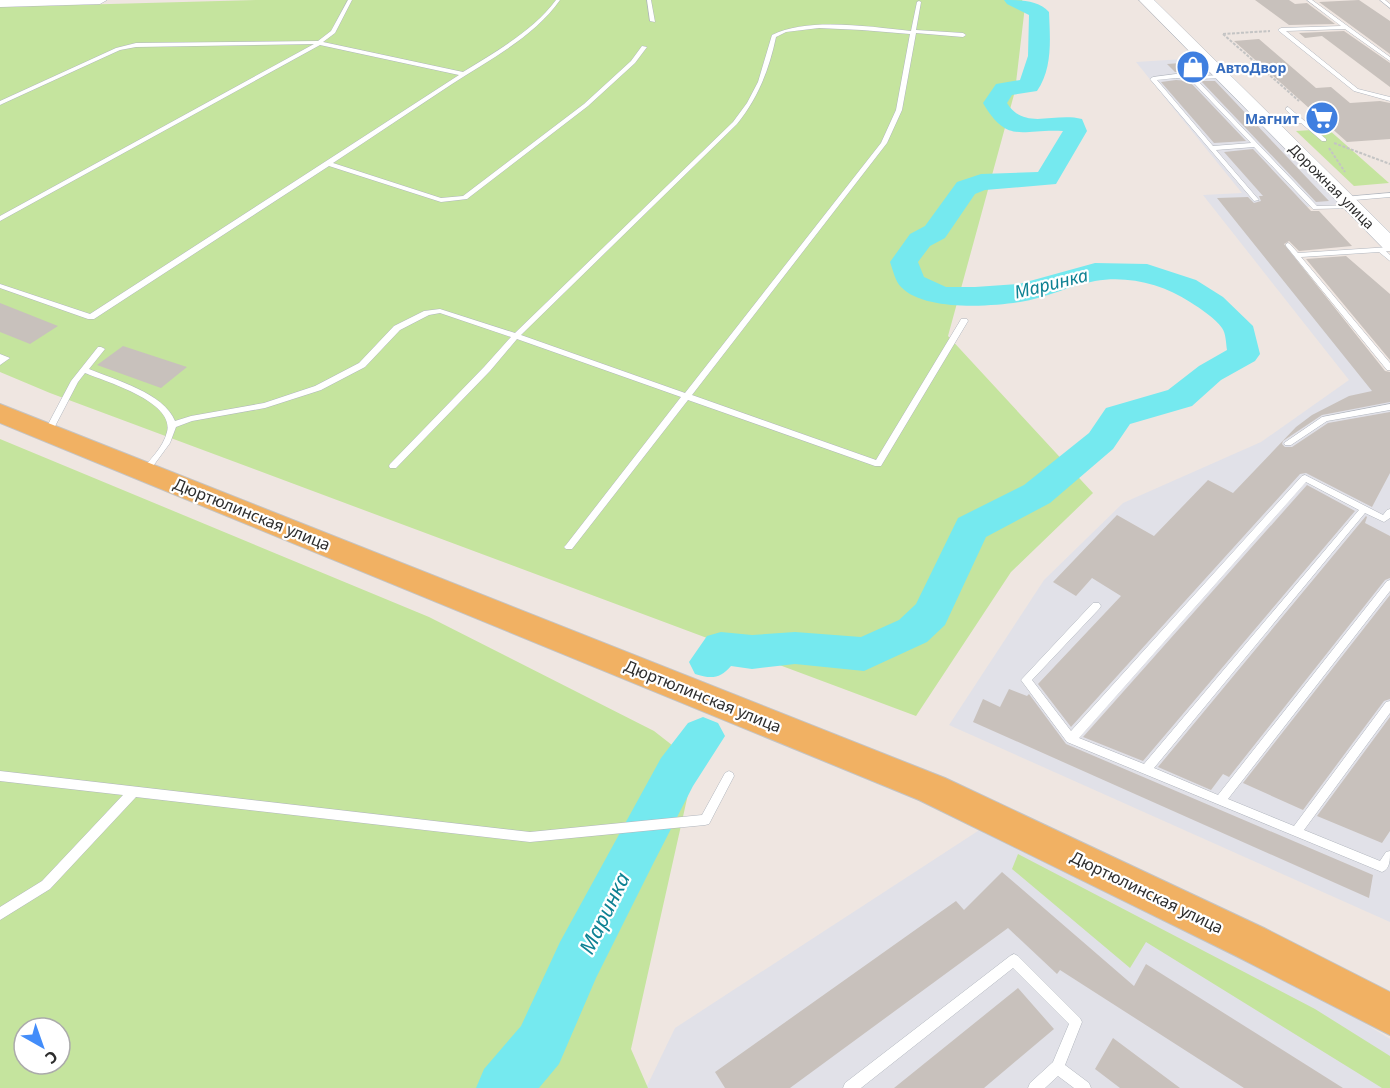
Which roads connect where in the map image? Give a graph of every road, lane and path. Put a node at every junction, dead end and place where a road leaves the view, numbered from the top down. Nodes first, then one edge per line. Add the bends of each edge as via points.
1 (74, 0) edge
2 (100, 0) edge
3 (350, 0) edge
4 (558, 0) edge
5 (649, 0) edge
6 (1145, 0) edge
7 (1309, 0) edge
8 (1382, 0) edge
9 (919, 2) dead end
10 (0, 3) edge
11 (1390, 7) edge
12 (653, 21) dead end
13 (1345, 27) junction
14 (1281, 30) junction
15 (913, 32) junction
16 (963, 35) dead end
17 (320, 43) junction
18 (644, 47) dead end
19 (1389, 58) edge
20 (464, 74) junction
21 (1225, 76) junction
22 (1192, 78) junction
23 (1390, 99) edge
24 (0, 103) edge
25 (1303, 105) dead end
26 (1288, 110) dead end
27 (1302, 121) junction
28 (1271, 124) junction
29 (1324, 140) joint
30 (1254, 145) junction
31 (1213, 148) junction
32 (330, 164) junction
33 (1390, 164) edge
34 (1390, 195) edge
35 (1256, 200) dead end
36 (1348, 203) junction
37 (0, 219) edge
38 (1288, 245) dead end
39 (1385, 247) edge
40 (1390, 249) edge
41 (1297, 255) junction
42 (1390, 259) edge
43 (0, 286) edge
44 (964, 321) dead end
45 (516, 336) junction
46 (101, 349) dead end
47 (0, 356) edge
48 (0, 363) edge
49 (1390, 368) edge
50 (84, 370) junction
51 (687, 396) junction
52 (1390, 407) edge
53 (0, 413) edge
54 (172, 425) junction
55 (48, 432) junction
56 (1287, 443) dead end
57 (393, 466) dead end
58 (145, 471) junction
59 (1364, 508) junction
60 (1388, 518) edge
61 (569, 547) dead end
62 (1390, 584) edge
63 (1096, 606) dead end
64 (1390, 705) edge
65 (1071, 739) junction
66 (1146, 770) junction
67 (0, 776) edge
68 (729, 776) dead end
69 (134, 791) junction
70 (1220, 801) junction
71 (1296, 832) junction
72 (1390, 856) edge
73 (0, 915) edge
74 (1390, 1014) edge
75 (1058, 1067) junction
76 (850, 1088) edge
77 (1035, 1088) edge
78 (1084, 1088) edge

1 - 2 main road
1 - 10 main road
3 - 17 lane via 333,32
4 - 20 lane via 547,15
5 - 12 lane
6 - 21 main road, Дорожная улица
7 - 13 lane
8 - 11 lane
9 - 15 lane
13 - 14 lane
13 - 19 lane
14 - 23 lane via 1356,90
14 - 25 path via 1223,34
15 - 16 lane
15 - 45 lane via 840,27 777,32 768,69 747,110
15 - 51 lane via 899,110 884,143
17 - 20 lane
17 - 24 lane via 127,46
17 - 37 lane
18 - 32 lane via 586,105 465,198 441,200
20 - 32 lane
21 - 22 lane
21 - 28 main road, Дорожная улица
22 - 30 lane
22 - 31 lane via 1153,79
26 - 27 lane
27 - 28 lane
27 - 29 lane
28 - 36 main road, Дорожная улица
29 - 33 path
30 - 31 lane
30 - 36 lane via 1315,208
31 - 35 lane
32 - 43 lane via 91,317
34 - 36 lane
36 - 39 main road, Дорожная улица
38 - 41 lane
39 - 40 lane
39 - 41 lane
39 - 42 lane
41 - 49 lane
44 - 51 lane via 878,464
45 - 51 lane
45 - 54 lane via 440,311 427,313 397,328 362,365 342,377 265,405
45 - 57 lane
46 - 50 lane
47 - 48 lane via 6,358
50 - 54 lane via 160,405 169,414
50 - 55 lane
51 - 61 lane
52 - 56 lane via 1325,419
53 - 55 main road, Дюртюлинская улица
54 - 58 lane via 158,455
55 - 58 main road, Дюртюлинская улица
58 - 74 main road, Дюртюлинская улица via 932,789
59 - 60 lane
59 - 65 lane via 1305,478
59 - 66 lane
62 - 70 lane
63 - 65 lane via 1026,680
64 - 71 lane
65 - 66 lane
66 - 70 lane
67 - 69 lane
68 - 69 lane via 705,820 530,837
69 - 73 lane via 46,885
70 - 71 lane
71 - 72 lane via 1383,867
75 - 76 lane via 1076,1022 1014,960
75 - 77 lane
75 - 78 lane

